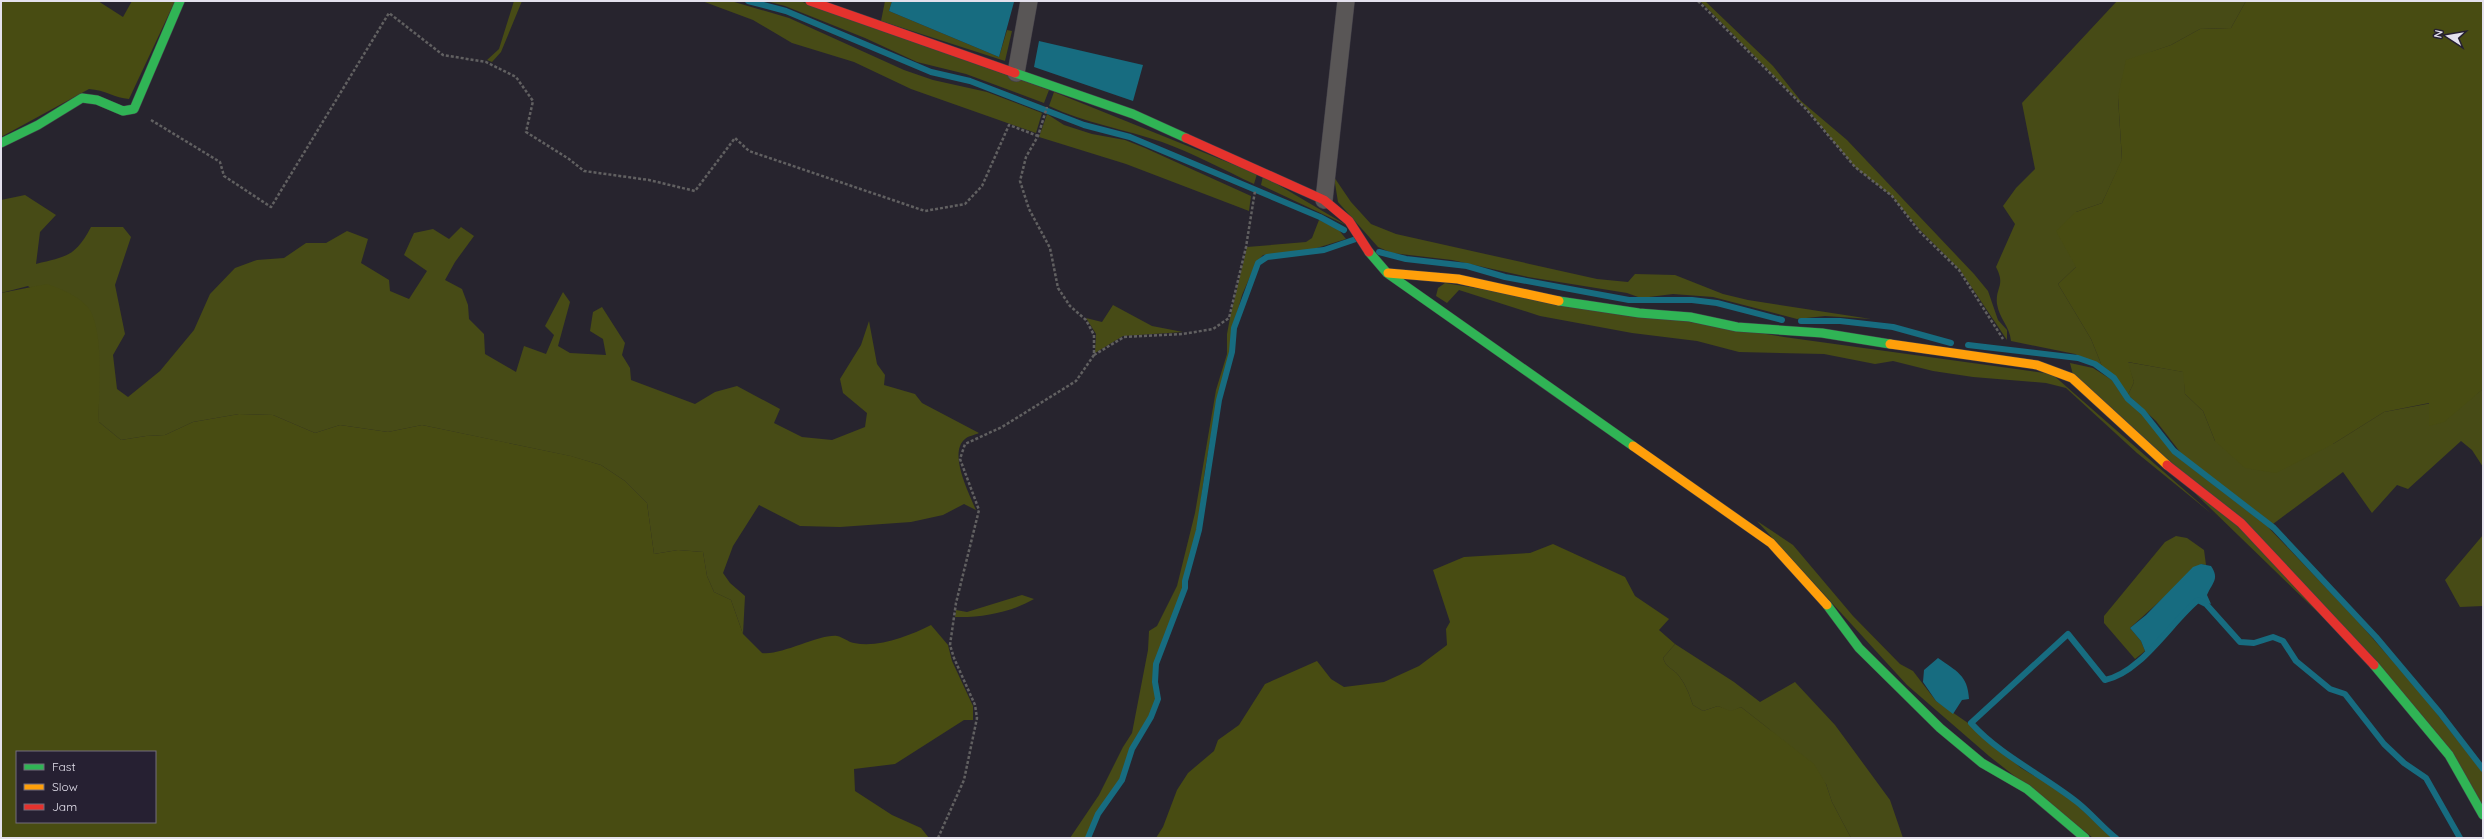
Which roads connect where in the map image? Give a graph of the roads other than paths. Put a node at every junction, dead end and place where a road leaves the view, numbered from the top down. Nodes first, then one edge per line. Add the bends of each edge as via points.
1 (180, 1) edge
2 (810, 1) edge
3 (1029, 1) edge
4 (1346, 1) edge
5 (1016, 73) junction
6 (1, 144) edge
7 (1324, 200) junction
8 (1387, 273) junction
9 (2483, 815) edge
10 (2085, 838) edge

1 - 6 street via 134,109 123,111 97,100 82,98
2 - 5 street
3 - 5 street
4 - 7 street
5 - 7 street via 1133,114
7 - 8 street via 1349,221 1365,247
8 - 9 street via 1458,279 1530,296 1639,313 1690,317 1737,327 1822,333 2037,365 2072,378 2168,466 2241,523 2369,658 2449,754
8 - 10 street via 1771,543 1828,606 1859,648 1940,728 1982,763 2027,789

